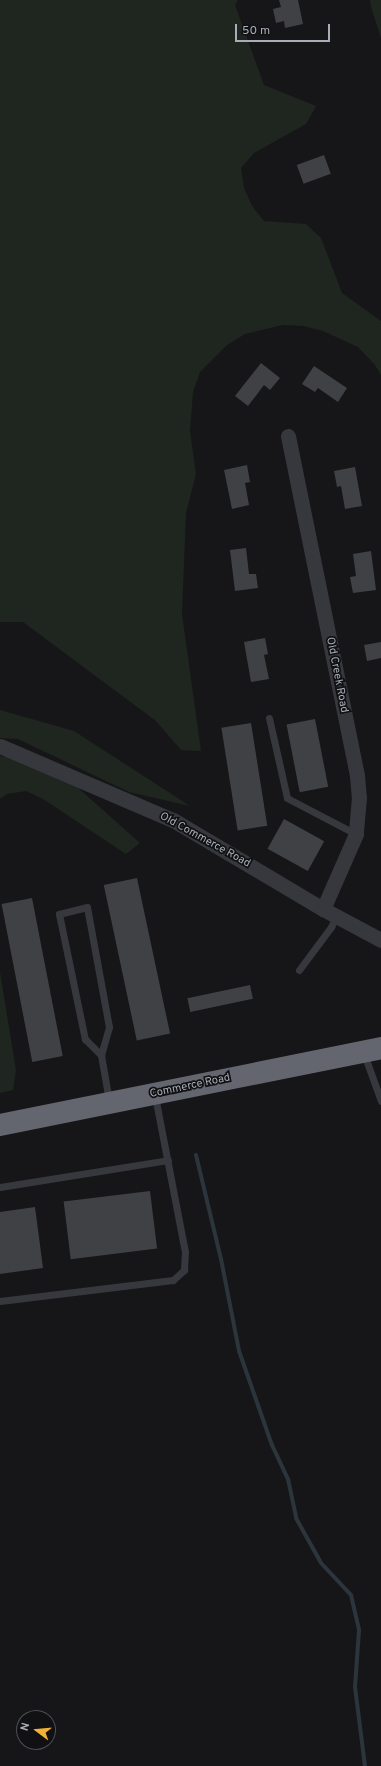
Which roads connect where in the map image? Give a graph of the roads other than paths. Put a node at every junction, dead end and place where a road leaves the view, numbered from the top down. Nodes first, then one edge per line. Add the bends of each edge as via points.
1 (288, 436) dead end
2 (269, 718) dead end
3 (0, 746) edge
4 (356, 834) junction
5 (329, 912) junction
6 (381, 940) edge
7 (299, 970) dead end
8 (372, 1050) edge
9 (101, 1055) junction
10 (155, 1093) junction
11 (381, 1101) edge
12 (109, 1103) junction
13 (0, 1125) edge
14 (168, 1160) junction
15 (0, 1187) edge
16 (0, 1301) edge

1 - 4 street, Old Creek Road via 357,776 359,812
2 - 4 lane via 287,798
3 - 5 street, Old Commerce Road via 173,820
4 - 5 street, Old Creek Road
5 - 6 street, Old Commerce Road
5 - 7 lane via 331,927
8 - 10 highway, Commerce Road
8 - 11 lane
9 - 9 lane via 85,1039 59,914 87,907 109,1028
9 - 12 lane
10 - 12 highway, Commerce Road
10 - 14 lane
12 - 13 highway, Commerce Road
14 - 15 lane
14 - 16 lane via 185,1252 184,1270 179,1275 173,1280

